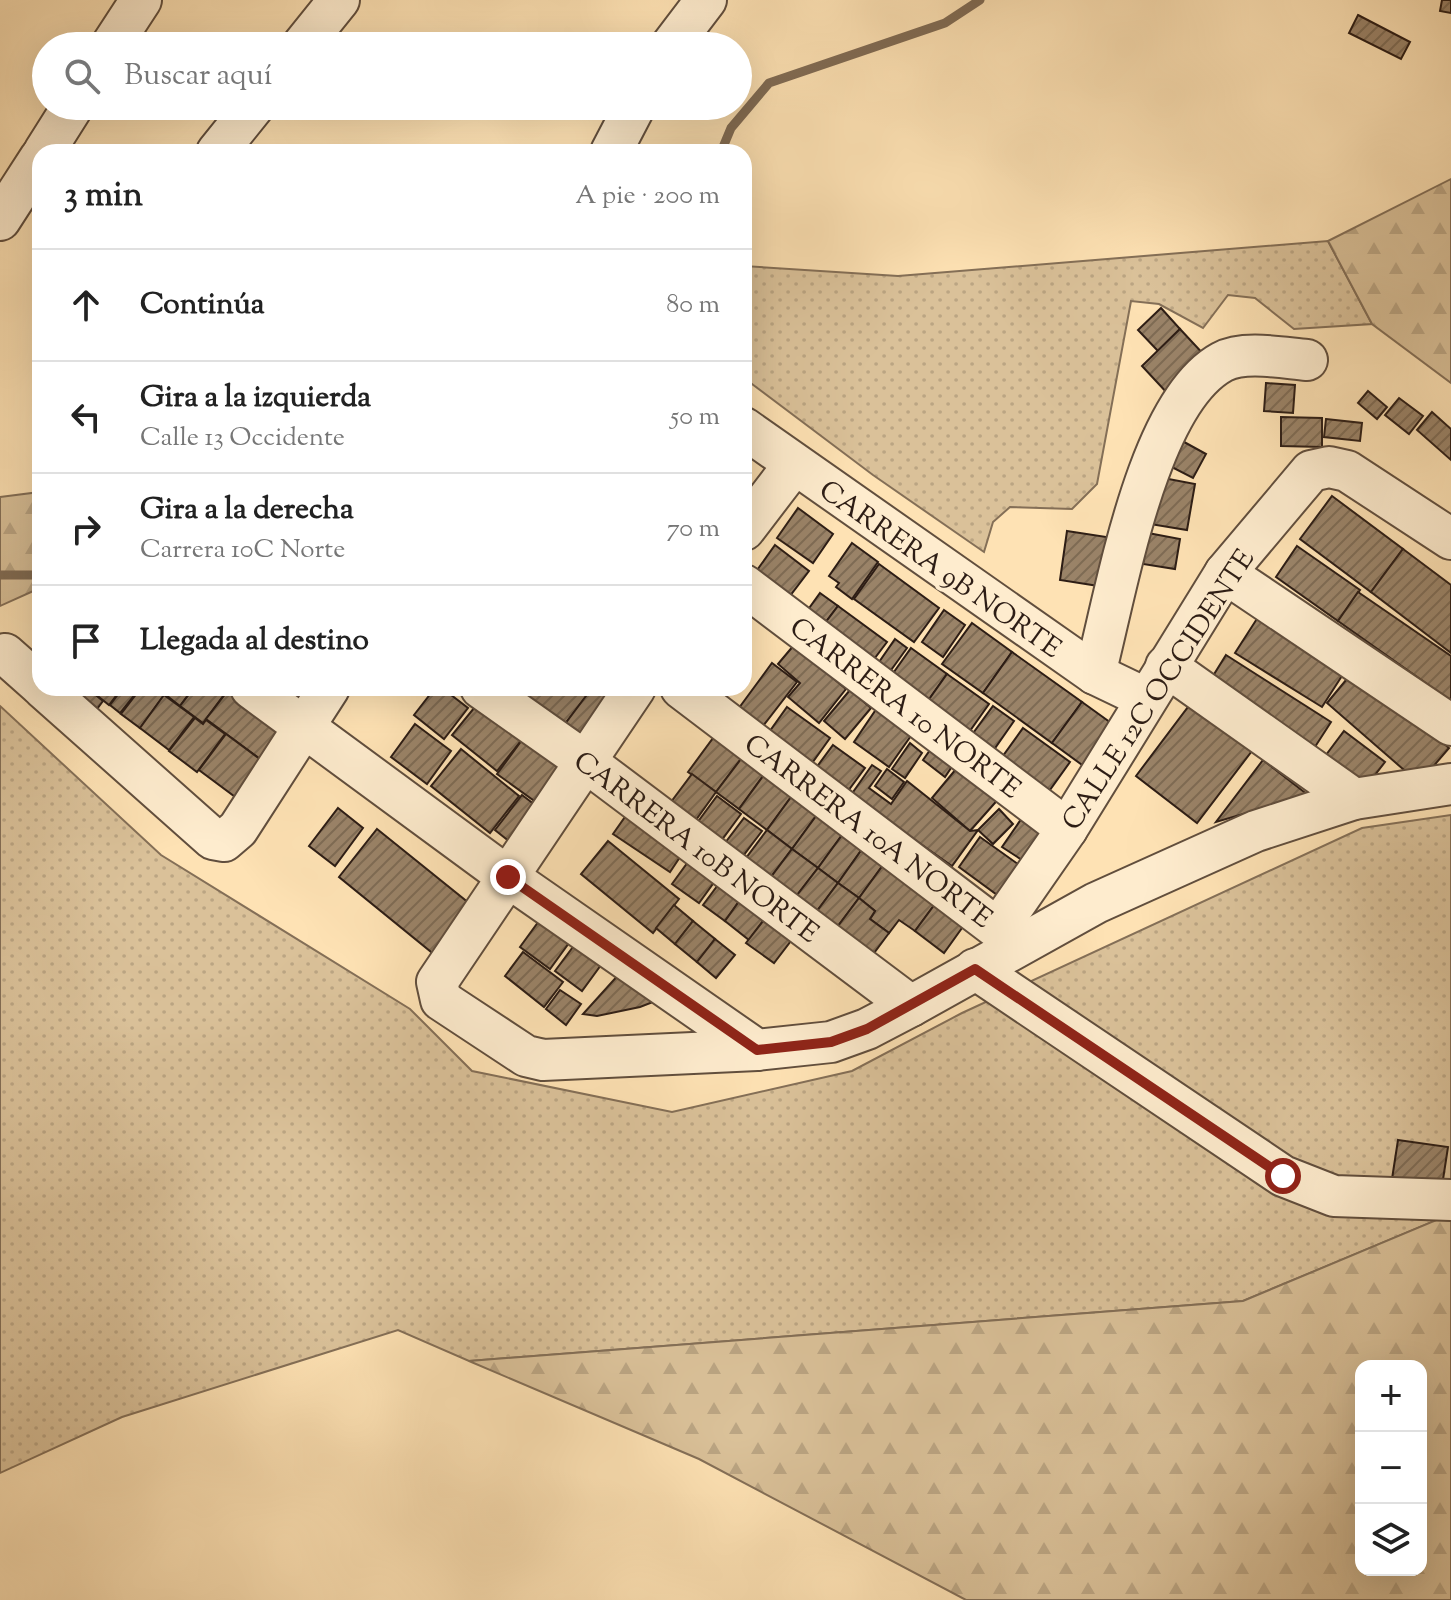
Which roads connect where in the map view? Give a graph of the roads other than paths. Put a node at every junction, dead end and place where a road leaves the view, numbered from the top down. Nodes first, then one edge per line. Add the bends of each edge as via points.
1 (141, 0) edge
2 (339, 0) edge
3 (706, 0) edge
4 (120, 32) edge
5 (313, 32) edge
6 (682, 32) edge
7 (64, 120) edge
8 (243, 120) edge
9 (628, 120) edge
10 (49, 144) edge
11 (223, 144) edge
12 (615, 144) edge
13 (32, 170) edge
14 (0, 220) edge
15 (1307, 360) dead end
16 (752, 434) edge
17 (793, 466) junction
18 (752, 520) edge
19 (1451, 539) edge
20 (1225, 573) junction
21 (752, 591) edge
22 (5, 654) dead end
23 (1095, 674) junction
24 (32, 677) edge
25 (1155, 682) junction
26 (53, 696) edge
27 (261, 696) edge
28 (324, 696) edge
29 (492, 696) edge
30 (630, 696) edge
31 (692, 696) edge
32 (1451, 725) edge
33 (303, 729) junction
34 (586, 762) junction
35 (1451, 784) edge
36 (1354, 799) junction
37 (1067, 829) junction
38 (1045, 862) junction
39 (508, 877) junction
40 (1096, 903) junction
41 (1008, 936) junction
42 (975, 969) junction
43 (911, 1006) junction
44 (757, 1050) junction
45 (1451, 1200) edge

1 - 4 street
2 - 5 street
3 - 6 street
7 - 10 street
8 - 11 street
9 - 12 street
13 - 14 street
15 - 23 street via 1225,360 1205,375 1178,411 1151,465
16 - 17 street, CARRERA 9B NORTE
17 - 18 street
17 - 23 street, CARRERA 9B NORTE
19 - 20 street, CALLE 12C OCCIDENTE via 1347,471 1329,467 1311,471
20 - 25 street, CALLE 12C OCCIDENTE
20 - 32 street
21 - 37 street, CARRERA 10 NORTE
22 - 24 street
23 - 25 street, CARRERA 9B NORTE
25 - 36 street, CARRERA 9B NORTE
25 - 37 street, CALLE 12C OCCIDENTE
26 - 33 street via 213,839 224,841 238,829
27 - 33 street
28 - 33 street
29 - 34 street, CARRERA 10B NORTE
30 - 34 street
31 - 41 street, CARRERA 10A NORTE
33 - 39 street
34 - 39 street
34 - 43 street, CARRERA 10B NORTE
35 - 36 street
36 - 40 street via 1256,831
37 - 38 street, CALLE 12C OCCIDENTE
38 - 40 street
38 - 41 street, CALLE 12C OCCIDENTE
39 - 44 street
39 - 44 street via 437,982 441,1000 526,1056 543,1060
40 - 41 street
41 - 42 street
42 - 43 street
42 - 45 street via 1283,1176 1334,1196
43 - 44 street via 831,1042

